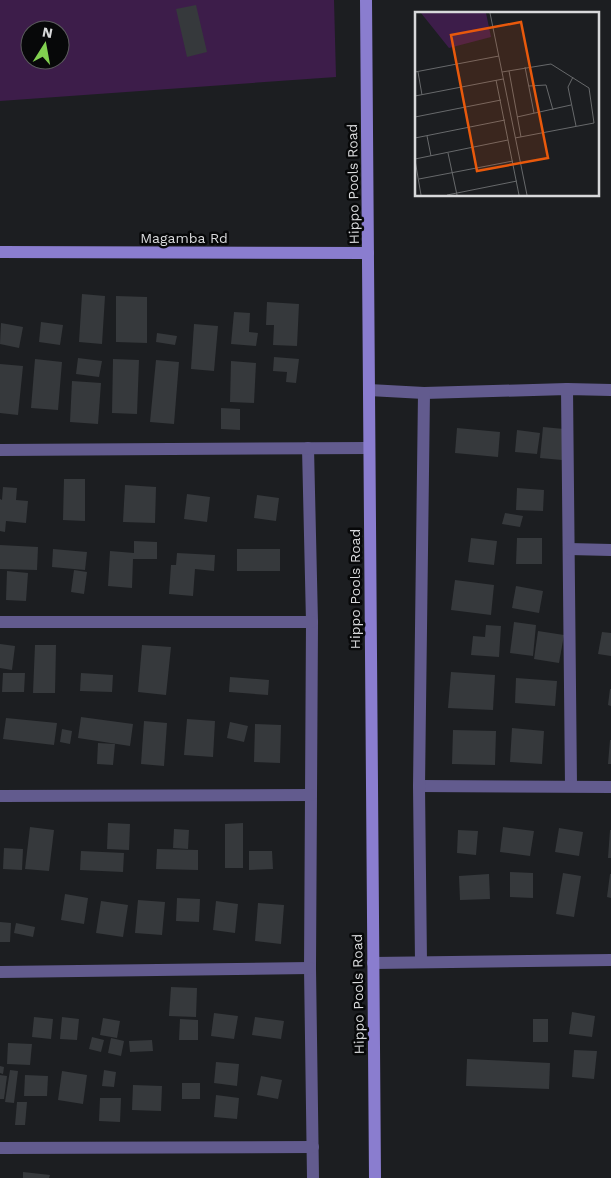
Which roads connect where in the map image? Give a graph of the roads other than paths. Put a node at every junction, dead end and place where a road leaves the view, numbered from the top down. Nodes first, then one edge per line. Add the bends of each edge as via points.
1 (366, 0) edge
2 (0, 252) edge
3 (368, 254) junction
4 (567, 389) junction
5 (369, 390) junction
6 (611, 390) edge
7 (424, 393) junction
8 (308, 448) junction
9 (369, 448) junction
10 (0, 450) edge
11 (568, 549) junction
12 (611, 550) edge
13 (0, 622) edge
14 (312, 622) junction
15 (419, 786) junction
16 (570, 786) junction
17 (611, 787) edge
18 (311, 795) junction
19 (0, 796) edge
20 (611, 960) edge
21 (421, 962) junction
22 (373, 963) junction
23 (310, 968) junction
24 (0, 972) edge
25 (313, 1147) junction
26 (0, 1148) edge
27 (313, 1178) edge
28 (375, 1178) edge

1 - 3 street, Hippo Pools Road
2 - 3 street, Magamba Rd
3 - 5 street, Hippo Pools Road
4 - 6 street
4 - 7 street
4 - 11 street
5 - 7 street
5 - 9 street, Hippo Pools Road
7 - 15 street
8 - 9 street
8 - 10 street
8 - 14 street
9 - 22 street, Hippo Pools Road
11 - 12 street
11 - 16 street
13 - 14 street
14 - 18 street
15 - 16 street
15 - 21 street
16 - 17 street
18 - 19 street
18 - 23 street
20 - 21 street
21 - 22 street
22 - 28 street, Hippo Pools Road
23 - 24 street
23 - 25 street
25 - 26 street
25 - 27 street

